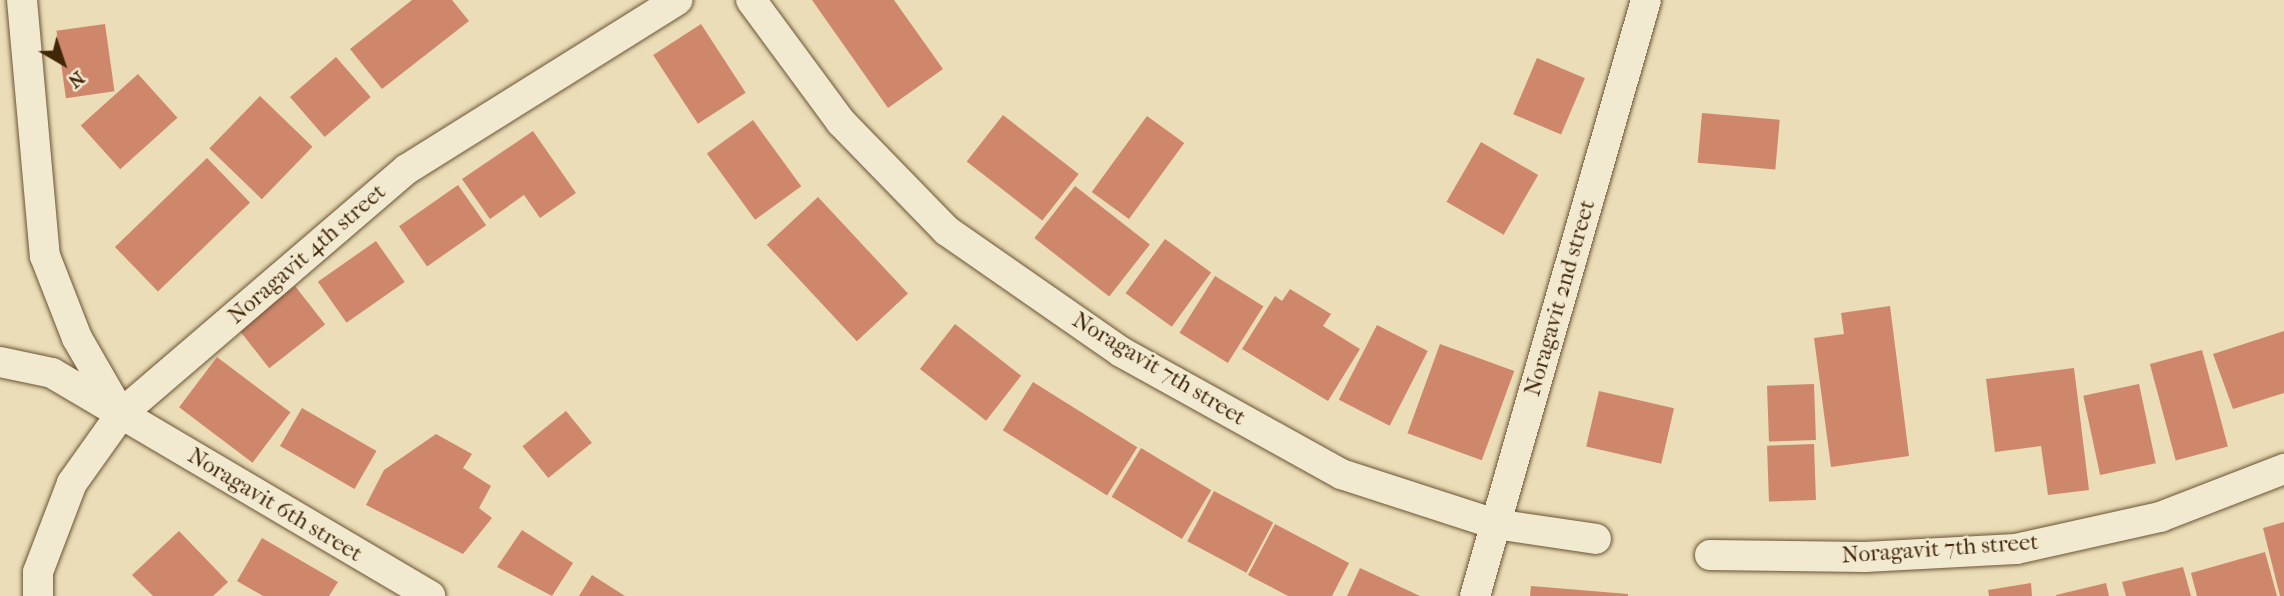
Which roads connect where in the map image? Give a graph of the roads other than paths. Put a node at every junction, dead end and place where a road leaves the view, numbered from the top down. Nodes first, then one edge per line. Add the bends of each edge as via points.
1 (22, 0) edge
2 (677, 0) edge
3 (751, 0) edge
4 (1646, 0) edge
5 (0, 362) edge
6 (121, 414) junction
7 (2284, 469) edge
8 (1495, 524) junction
9 (1596, 539) dead end
10 (1710, 555) dead end
11 (38, 596) edge
12 (430, 596) edge
13 (1475, 596) edge

1 - 6 street, Noragavit 6th street via 45,256 77,338
2 - 6 street, Noragavit 4th street via 407,169
3 - 8 street, Noragavit 7th street via 841,122 947,231 1121,352 1341,474
4 - 8 street, Noragavit 2nd street
5 - 6 street, Noragavit 6th street via 52,373
6 - 11 street, Noragavit 4th street via 72,483 38,572
6 - 12 street, Noragavit 6th street
7 - 10 street, Noragavit 7th street via 2161,517 2016,549 1865,557
8 - 9 street, Noragavit 7th street
8 - 13 street, Noragavit 2nd street

